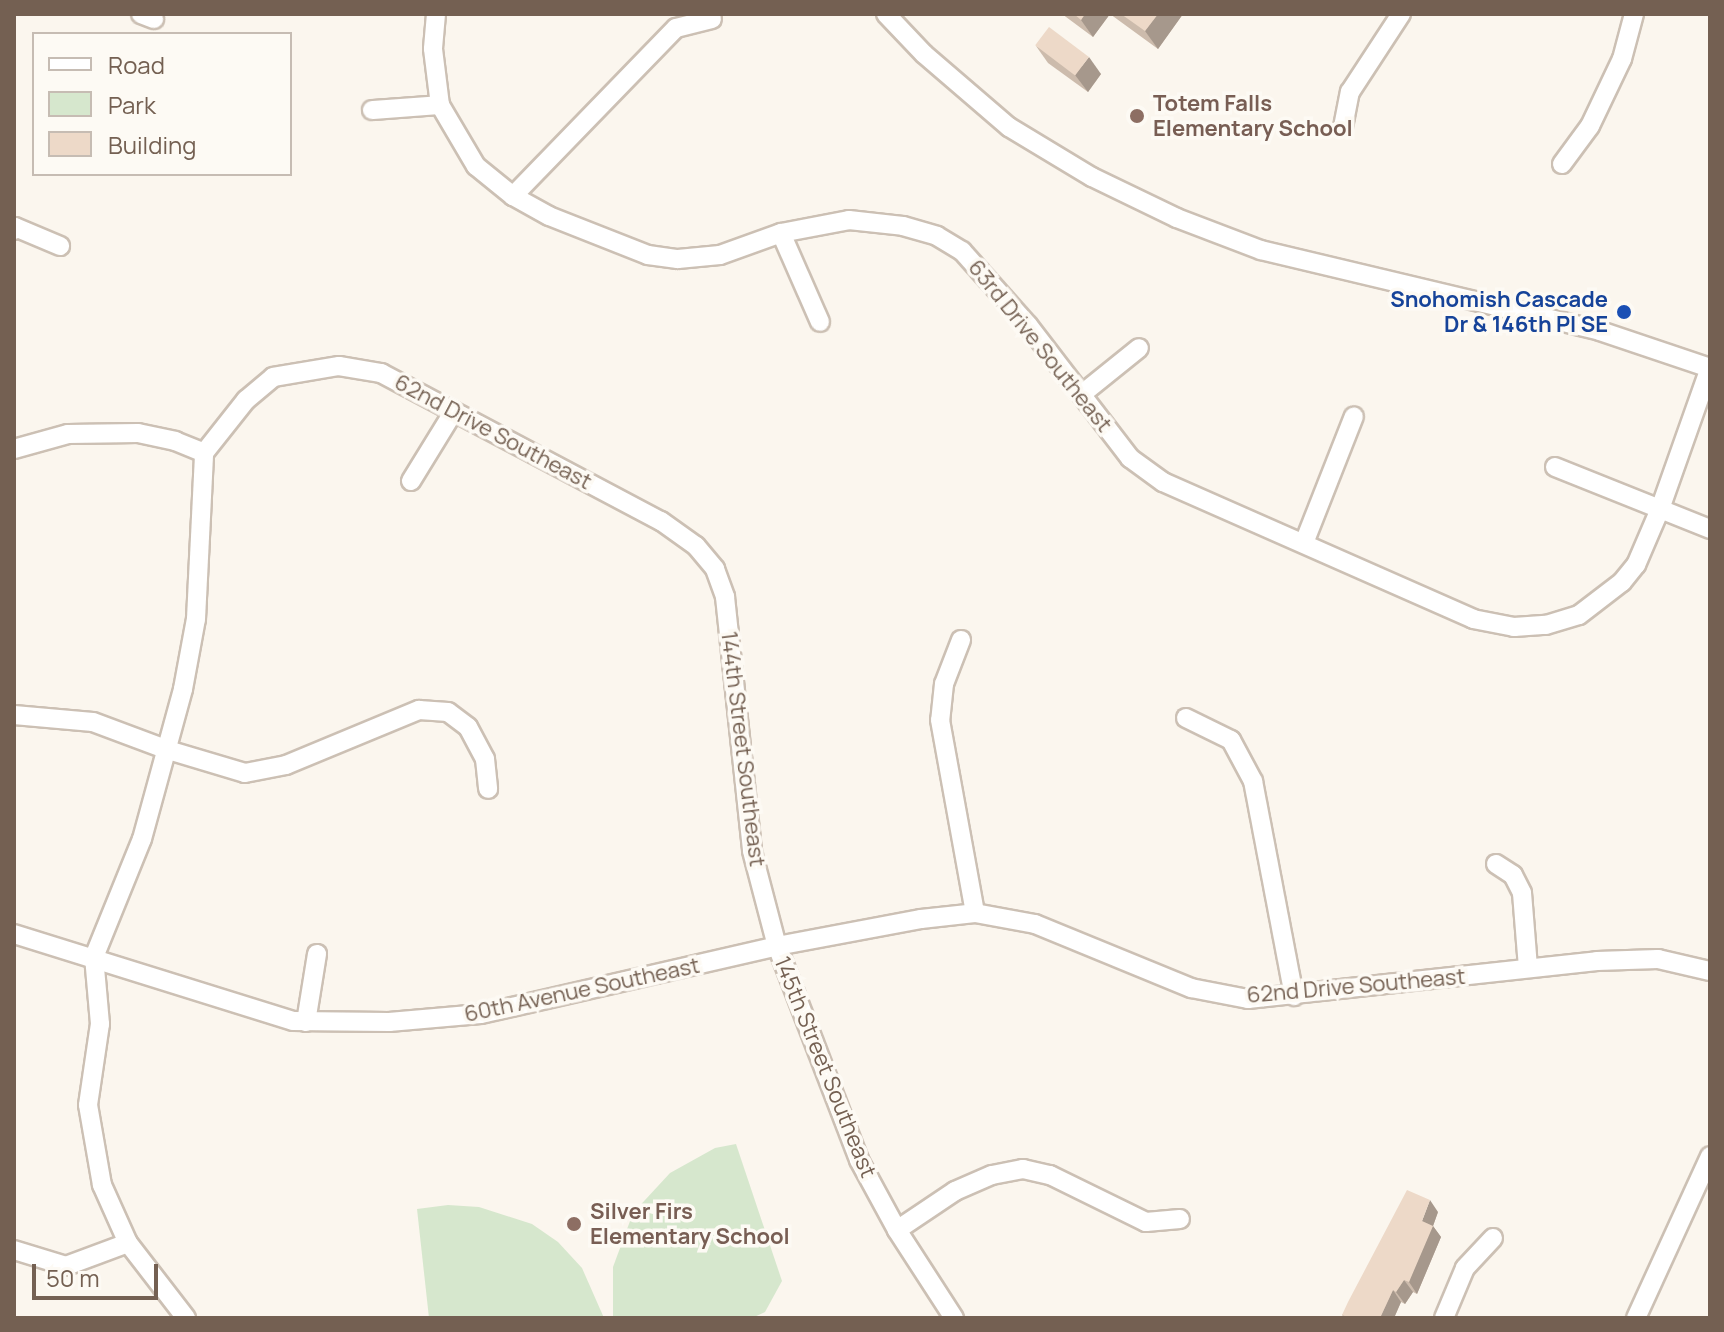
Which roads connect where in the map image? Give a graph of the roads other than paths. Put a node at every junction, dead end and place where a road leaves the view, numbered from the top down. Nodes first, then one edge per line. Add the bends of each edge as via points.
1 (436, 14) edge
2 (886, 14) edge
3 (1401, 14) edge
4 (1634, 14) edge
5 (712, 19) dead end
6 (440, 105) junction
7 (372, 110) dead end
8 (1343, 127) dead end
9 (1562, 164) dead end
10 (513, 196) junction
11 (14, 230) edge
12 (781, 233) junction
13 (60, 246) dead end
14 (820, 322) dead end
15 (1139, 348) dead end
16 (1710, 368) edge
17 (1082, 394) junction
18 (454, 411) junction
19 (1354, 416) dead end
20 (14, 449) edge
21 (204, 453) junction
22 (1555, 467) dead end
23 (411, 481) dead end
24 (1660, 509) junction
25 (1710, 529) edge
26 (1304, 543) junction
27 (725, 597) joint
28 (961, 640) dead end
29 (14, 715) edge
30 (1186, 718) dead end
31 (168, 750) junction
32 (488, 789) dead end
33 (1496, 864) dead end
34 (975, 913) junction
35 (14, 934) edge
36 (777, 946) junction
37 (317, 954) dead end
38 (94, 957) junction
39 (1528, 968) junction
40 (1710, 971) edge
41 (1294, 996) junction
42 (306, 1022) junction
43 (1710, 1156) edge
44 (1180, 1219) dead end
45 (897, 1230) junction
46 (1493, 1238) dead end
47 (128, 1243) junction
48 (14, 1250) edge
49 (186, 1318) edge
50 (954, 1318) edge
51 (1444, 1318) edge
52 (1636, 1318) edge

1 - 6 street, 63rd Drive Southeast via 433,49
2 - 16 street via 1009,127 1092,177 1177,218 1261,250 1600,331
3 - 8 street via 1350,92
4 - 9 street via 1622,59 1590,126
5 - 10 street via 676,28
6 - 7 street
6 - 10 street, 63rd Drive Southeast via 476,166
10 - 12 street, 63rd Drive Southeast via 648,255 720,255
11 - 13 street
12 - 14 street
12 - 17 street, 63rd Drive Southeast via 849,220 937,236 962,251
15 - 17 street
16 - 24 street, 63rd Drive Southeast
17 - 26 street, 63rd Drive Southeast via 1130,458 1163,482
18 - 21 street, 62nd Drive Southeast via 381,373 339,366 307,369 273,377 246,400
18 - 23 street
18 - 27 street, 62nd Drive Southeast via 661,521 696,546 715,569
19 - 26 street
20 - 21 street via 68,434 138,433
21 - 31 street via 196,619
22 - 24 street
24 - 25 street
24 - 26 street, 63rd Drive Southeast via 1636,565 1604,599 1579,615 1546,625 1514,627 1473,619
27 - 36 street, 144th Street Southeast via 752,851
28 - 34 street via 944,684 940,720
29 - 31 street via 93,722
30 - 41 street via 1231,740 1253,781
31 - 32 street via 245,773 286,765 419,710 448,712 468,727 485,759
31 - 38 street via 142,839
33 - 39 street via 1513,875 1522,893
34 - 36 street, 62nd Drive Southeast
34 - 41 street, 62nd Drive Southeast via 1035,924 1191,988 1248,999
35 - 38 street, 60th Avenue Southeast
36 - 42 street, 60th Avenue Southeast via 481,1014
36 - 45 street, 145th Street Southeast via 859,1160
37 - 42 street
38 - 42 street, 60th Avenue Southeast
38 - 47 street via 100,1024 88,1105 102,1185
39 - 40 street, 62nd Drive Southeast via 1658,959
39 - 41 street, 62nd Drive Southeast
43 - 52 street
44 - 45 street via 1146,1222 1050,1175 1023,1169 955,1191
45 - 50 street, 145th Street Southeast
46 - 51 street via 1465,1268
47 - 48 street via 66,1266
47 - 49 street

